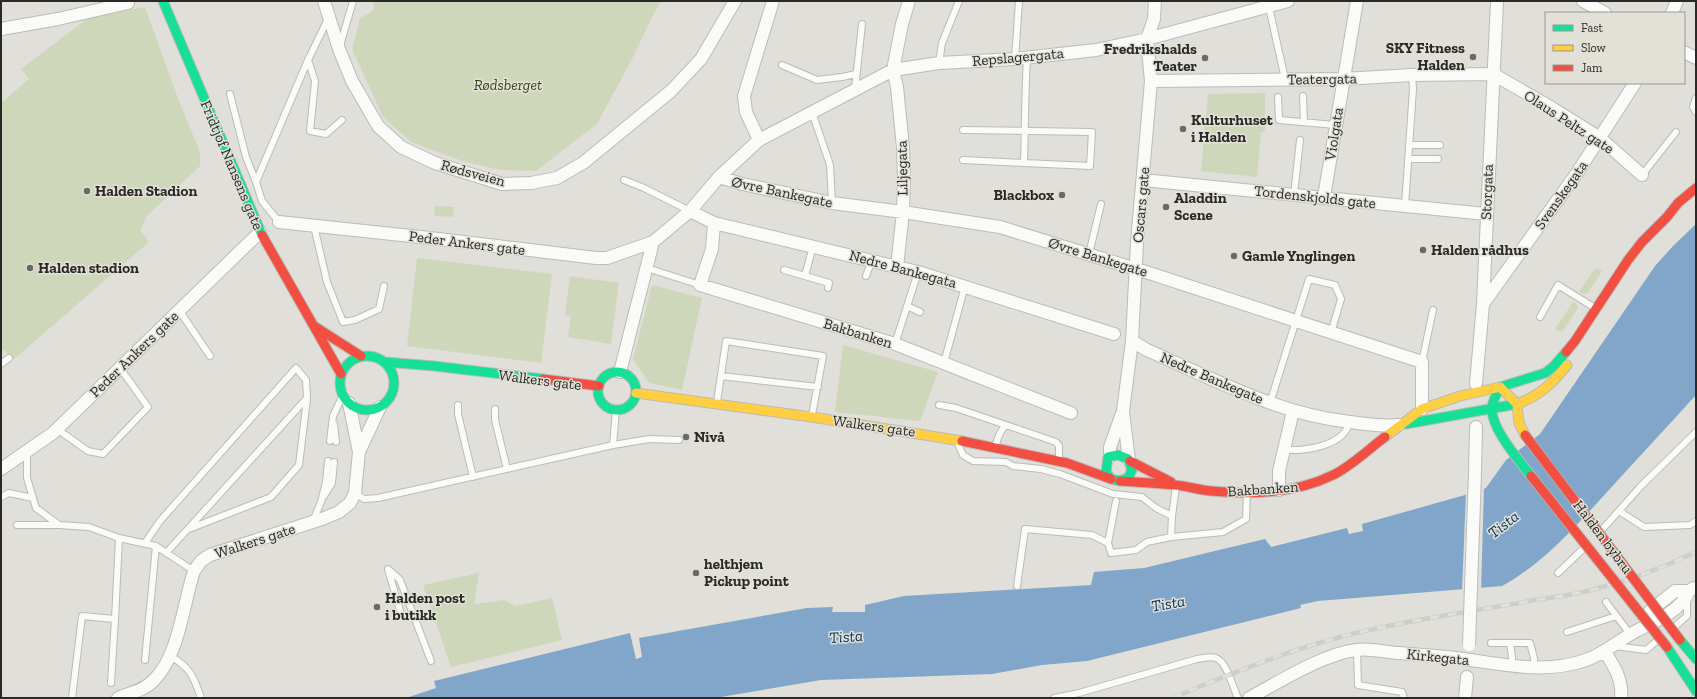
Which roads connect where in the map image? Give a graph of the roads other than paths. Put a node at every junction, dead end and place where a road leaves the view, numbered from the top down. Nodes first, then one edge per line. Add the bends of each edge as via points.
1 (163, 1) edge
2 (324, 1) edge
3 (353, 1) edge
4 (735, 1) edge
5 (773, 1) edge
6 (909, 1) edge
7 (959, 1) edge
8 (1019, 1) edge
9 (1155, 1) edge
10 (1288, 1) edge
11 (1357, 1) edge
12 (1497, 1) edge
13 (1583, 1) edge
14 (1677, 1) edge
15 (128, 3) dead end
16 (1268, 7) junction
17 (1603, 12) edge
18 (1672, 12) edge
19 (329, 18) junction
20 (862, 24) dead end
21 (1, 29) edge
22 (1147, 39) junction
23 (339, 49) junction
24 (1685, 52) edge
25 (1021, 58) junction
26 (1696, 58) edge
27 (308, 60) junction
28 (940, 63) junction
29 (782, 65) dead end
30 (893, 70) junction
31 (856, 74) junction
32 (1493, 74) junction
33 (1412, 76) junction
34 (1343, 79) junction
35 (1285, 80) junction
36 (1151, 81) junction
37 (1634, 84) edge
38 (855, 89) junction
39 (230, 94) dead end
40 (1303, 96) dead end
41 (1278, 98) dead end
42 (1696, 98) edge
43 (812, 112) junction
44 (1696, 112) edge
45 (342, 120) dead end
46 (1304, 122) junction
47 (1335, 125) junction
48 (963, 130) dead end
49 (1025, 131) junction
50 (1676, 132) dead end
51 (1600, 138) junction
52 (759, 140) junction
53 (1300, 140) dead end
54 (1409, 145) junction
55 (1440, 145) dead end
56 (1408, 159) junction
57 (1438, 159) dead end
58 (963, 160) dead end
59 (1024, 163) junction
60 (1642, 175) joint
61 (719, 177) junction
62 (624, 180) dead end
63 (1143, 180) junction
64 (256, 182) junction
65 (1696, 188) edge
66 (1294, 195) junction
67 (1324, 197) junction
68 (1696, 198) edge
69 (832, 203) junction
70 (1101, 204) dead end
71 (1405, 206) junction
72 (690, 211) junction
73 (903, 212) junction
74 (1486, 214) junction
75 (1667, 217) junction
76 (279, 222) joint
77 (714, 223) junction
78 (314, 226) junction
79 (260, 232) junction
80 (653, 242) junction
81 (813, 246) junction
82 (1089, 254) junction
83 (872, 260) junction
84 (897, 267) junction
85 (647, 268) junction
86 (1136, 269) junction
87 (784, 270) dead end
88 (918, 272) junction
89 (805, 276) junction
90 (866, 276) dead end
91 (700, 285) junction
92 (384, 286) dead end
93 (965, 286) junction
94 (828, 288) dead end
95 (1483, 304) junction
96 (907, 306) junction
97 (1596, 309) junction
98 (179, 310) junction
99 (1433, 310) dead end
100 (920, 312) dead end
101 (1540, 317) dead end
102 (1295, 321) junction
103 (312, 325) junction
104 (1331, 333) junction
105 (1114, 334) dead end
106 (1132, 341) junction
107 (1575, 341) junction
108 (895, 344) junction
109 (210, 356) dead end
110 (361, 356) junction
111 (9, 358) dead end
112 (385, 362) junction
113 (1422, 362) junction
114 (944, 363) junction
115 (1, 364) edge
116 (434, 366) junction
117 (120, 368) junction
118 (620, 372) junction
119 (341, 374) junction
120 (414, 374) dead end
121 (721, 376) junction
122 (1476, 384) dead end
123 (599, 386) junction
124 (818, 387) junction
125 (1500, 387) junction
126 (636, 393) junction
127 (307, 398) junction
128 (346, 399) junction
129 (1270, 403) junction
130 (458, 404) dead end
131 (716, 404) junction
132 (1517, 404) junction
133 (940, 405) dead end
134 (380, 407) junction
135 (495, 409) dead end
136 (1422, 409) junction
137 (1492, 409) junction
138 (616, 410) junction
139 (1123, 411) junction
140 (1293, 411) junction
141 (1071, 412) dead end
142 (812, 417) junction
143 (1349, 422) junction
144 (1404, 424) junction
145 (1005, 425) junction
146 (1476, 427) dead end
147 (57, 429) junction
148 (1696, 432) edge
149 (955, 439) junction
150 (679, 440) dead end
151 (333, 442) dead end
152 (613, 445) junction
153 (995, 447) junction
154 (1284, 449) junction
155 (27, 451) junction
156 (359, 452) junction
157 (1103, 459) junction
158 (1130, 460) junction
159 (1058, 461) junction
160 (331, 462) dead end
161 (1080, 467) junction
162 (1, 469) edge
163 (507, 469) junction
164 (473, 477) junction
165 (1111, 479) junction
166 (1120, 481) junction
167 (1176, 485) junction
168 (1279, 490) junction
169 (1247, 492) junction
170 (360, 496) junction
171 (1, 497) edge
172 (33, 498) junction
173 (1116, 501) dead end
174 (1619, 511) junction
175 (1172, 516) junction
176 (1696, 521) edge
177 (312, 523) junction
178 (59, 524) junction
179 (17, 525) dead end
180 (188, 529) junction
181 (1171, 537) junction
182 (119, 538) junction
183 (1594, 538) dead end
184 (145, 543) junction
185 (1108, 543) junction
186 (1589, 543) dead end
187 (156, 546) junction
188 (166, 553) junction
189 (194, 571) junction
190 (1558, 573) dead end
191 (1017, 586) dead end
192 (1691, 592) edge
193 (1606, 602) dead end
194 (400, 611) dead end
195 (1616, 616) junction
196 (115, 619) junction
197 (1567, 632) dead end
198 (1630, 634) junction
199 (1491, 642) dead end
200 (1510, 643) junction
201 (1469, 649) dead end
202 (1609, 649) junction
203 (1357, 650) junction
204 (170, 656) junction
205 (1696, 659) edge
206 (145, 660) dead end
207 (431, 661) dead end
208 (1512, 667) junction
209 (1534, 668) junction
210 (1467, 677) dead end
211 (111, 683) dead end
212 (1696, 691) edge
213 (1254, 697) edge
214 (72, 698) edge
215 (118, 698) edge
216 (201, 698) edge
217 (1054, 698) edge
218 (1238, 698) edge
219 (1404, 698) edge
220 (1465, 698) edge
221 (1621, 698) edge

1 - 79 street, Fridtjof Nansens gate
2 - 19 street, Rødsveien
3 - 23 lane
4 - 23 street, Rødsveien via 701,59 671,92 583,163 558,178 531,183 502,184 435,163 401,147 378,126 352,81
5 - 52 street via 744,96 746,112
6 - 30 street
7 - 28 lane via 942,43
8 - 25 lane
9 - 22 street, Oscars gate via 1154,19
10 - 16 street, Repslagergata
11 - 34 street, Violgata
12 - 32 street, Storgata
13 - 17 street
14 - 18 street
15 - 21 street
16 - 22 street, Repslagergata
16 - 35 lane
19 - 23 street, Rødsveien
19 - 27 lane
20 - 31 lane
22 - 25 street, Repslagergata via 1096,50
22 - 36 street, Oscars gate
24 - 26 street
25 - 28 street, Repslagergata
25 - 49 lane
27 - 45 lane via 315,81 310,131 326,134
27 - 64 lane
28 - 30 street, Repslagergata
29 - 31 lane via 817,80
30 - 38 street, Repslagergata
30 - 73 street, Liljegata via 903,147
31 - 38 lane
32 - 33 street, Teatergata
32 - 51 street, Olaus Peltz gate
32 - 74 street, Storgata
33 - 34 street, Teatergata
33 - 54 lane
34 - 35 street, Teatergata
34 - 47 street, Violgata
35 - 36 street, Teatergata
36 - 63 street, Oscars gate
37 - 51 street, Svenskegata
38 - 43 street, Repslagergata
39 - 64 lane via 246,157
40 - 46 lane
41 - 46 lane via 1279,120
42 - 44 lane via 1692,107
43 - 52 street, Repslagergata
43 - 69 lane via 830,165
46 - 47 lane
47 - 67 street, Violgata
48 - 49 lane
49 - 59 lane
49 - 59 lane via 1092,132 1090,166
50 - 60 lane
51 - 60 street, Olaus Peltz gate
51 - 95 street, Svenskegata
52 - 61 street, Repslagergata
53 - 66 lane
54 - 55 lane
54 - 56 lane
56 - 57 lane
56 - 71 lane
58 - 59 lane
61 - 69 street, Øvre Bankegate
61 - 72 street, Repslagergata
62 - 72 lane
63 - 66 street, Tordenskjolds gate
63 - 86 street, Oscars gate
64 - 76 lane via 262,202
65 - 75 street via 1678,203
66 - 67 street, Tordenskjolds gate
67 - 71 street, Tordenskjolds gate
68 - 75 street
69 - 73 street, Øvre Bankegate
70 - 82 lane
71 - 74 street, Tordenskjolds gate
72 - 77 street, Nedre Bankegata
72 - 80 street, Repslagergata
73 - 82 street, Øvre Bankegate via 1000,227
73 - 84 street, Liljegata
74 - 95 street, Storgata
75 - 97 street via 1637,248
76 - 78 street, Peder Ankers gate
77 - 81 street, Nedre Bankegata
77 - 91 street via 712,249
78 - 80 street, Peder Ankers gate via 596,258 607,258
78 - 92 lane via 327,282 343,322 356,320 379,309
79 - 98 street, Peder Ankers gate
79 - 103 street, Fridtjof Nansens gate
80 - 85 street
81 - 83 street, Nedre Bankegata
81 - 89 lane
82 - 86 street, Øvre Bankegate
83 - 84 street, Nedre Bankegata
83 - 90 lane
84 - 88 street, Nedre Bankegata
85 - 91 lane
85 - 118 street
86 - 102 street, Øvre Bankegate
86 - 106 street, Oscars gate
87 - 89 lane
88 - 93 street, Nedre Bankegata
88 - 96 lane
89 - 94 lane via 829,283
91 - 108 street, Bakbanken
93 - 105 street, Nedre Bankegata
93 - 114 lane
95 - 122 street, Storgata
96 - 100 lane
96 - 108 lane
97 - 101 lane via 1558,285
97 - 107 street
98 - 109 lane
98 - 117 street, Peder Ankers gate
99 - 113 lane
102 - 104 street, Øvre Bankegate
102 - 104 lane via 1309,279 1335,284 1341,299
102 - 129 lane
103 - 110 street, Fridtjof Nansens gate
103 - 119 street, Fridtjof Nansens gate
104 - 113 street, Øvre Bankegate
106 - 129 street, Nedre Bankegate via 1147,350
106 - 139 street, Oscars gate
107 - 125 street, Bakbanken via 1545,373
107 - 132 street, Bakbanken via 1568,363 1560,375 1534,398
108 - 114 street, Bakbanken
110 - 112 street via 374,356
110 - 119 street via 349,362
111 - 115 lane
112 - 116 street, Walkers gate
112 - 134 street via 398,380 391,396
113 - 136 street
114 - 141 street, Bakbanken
116 - 120 street, Walkers gate
116 - 123 street, Walkers gate
117 - 147 street, Peder Ankers gate
117 - 147 lane via 148,407 103,454 88,451
118 - 123 street, Walkers gate via 607,376
118 - 126 street via 634,382
119 - 128 street via 340,385
121 - 124 lane
121 - 124 lane via 726,341 823,356
121 - 131 lane
123 - 138 street, Walkers gate via 600,399 604,405
124 - 142 lane
125 - 132 street
125 - 136 street, Bakbanken
125 - 137 street
126 - 131 street, Walkers gate
126 - 138 street via 629,406
127 - 180 lane
127 - 180 lane via 300,465 271,497
127 - 184 lane via 306,380 296,368 160,520
128 - 134 street via 364,410
128 - 151 lane via 333,416
128 - 156 street
129 - 140 street, Nedre Bankegate
130 - 164 lane via 458,414
131 - 142 street, Walkers gate
132 - 137 street, Bakbanken
132 - 205 street, Halden bybru, bridge via 1519,423 1525,435
133 - 145 lane
134 - 156 street
135 - 163 lane via 495,420
136 - 144 street, Bakbanken
137 - 144 street, Bakbanken
137 - 212 street, Halden bybru, bridge via 1494,420 1509,447 1667,647
138 - 152 lane
139 - 157 street, Oscars gate
139 - 158 street, Oscars gate
140 - 143 street, Nedre Bankegate
140 - 154 street
142 - 149 street, Walkers gate
143 - 144 street, Nedre Bankegate via 1384,427
143 - 154 lane via 1348,429 1334,442 1319,447
144 - 168 street, Bakbanken via 1335,474 1315,483
145 - 153 lane via 998,435
145 - 159 lane via 1056,442 1059,446
146 - 201 street, bridge
147 - 155 street, Peder Ankers gate
148 - 174 lane
149 - 153 street, Walkers gate
149 - 175 lane via 963,455 973,461 1006,462 1013,466 1060,474 1112,494 1142,497
150 - 152 lane via 649,439
152 - 163 lane
153 - 159 street, Walkers gate
154 - 168 street via 1279,471
155 - 162 street, Peder Ankers gate
155 - 172 lane via 27,478
156 - 170 street
157 - 158 street via 1124,456
157 - 161 street
157 - 165 street via 1106,472
158 - 166 street via 1132,470 1128,478
158 - 167 street, Bakbanken
159 - 161 street, Walkers gate
160 - 177 lane via 321,502
161 - 165 street
163 - 164 lane
164 - 170 lane via 378,498
165 - 166 street
166 - 167 street, Bakbanken
167 - 169 street, Bakbanken via 1210,491
167 - 175 lane
168 - 169 street, Bakbanken
169 - 181 lane via 1246,519 1223,532
170 - 177 street, Walkers gate via 339,512
171 - 172 lane via 9,493
172 - 178 lane via 36,508
173 - 185 lane
174 - 176 lane via 1644,527 1690,525
174 - 183 lane
175 - 181 lane
177 - 189 street, Walkers gate via 210,556 201,561
178 - 179 lane
178 - 182 lane via 89,527
180 - 188 lane
181 - 185 lane via 1146,542 1136,550 1111,553
182 - 184 lane
182 - 196 lane
184 - 187 lane
185 - 191 lane via 1092,535 1025,529
186 - 190 lane
187 - 188 lane
187 - 206 lane
188 - 189 lane
189 - 204 street, Walkers gate
192 - 198 street, Kirkegata via 1675,591 1654,608
192 - 202 lane via 1687,616 1646,650
193 - 195 lane
194 - 207 lane via 388,570 400,580
195 - 197 lane
195 - 198 lane
196 - 211 lane
196 - 214 lane via 82,616
198 - 202 street, Kirkegata
199 - 200 lane
200 - 208 lane
200 - 209 lane via 1530,643
202 - 209 street, Kirkegata via 1585,660 1560,666
202 - 221 street via 1621,685
203 - 208 street, Kirkegata via 1462,659
203 - 213 street, Kirkegata via 1330,656
203 - 219 lane via 1358,685 1402,692
204 - 215 street, Walkers gate via 153,681
204 - 216 lane via 191,673
208 - 209 street, Kirkegata
210 - 220 street
217 - 218 lane via 1197,659 1213,657 1224,665

